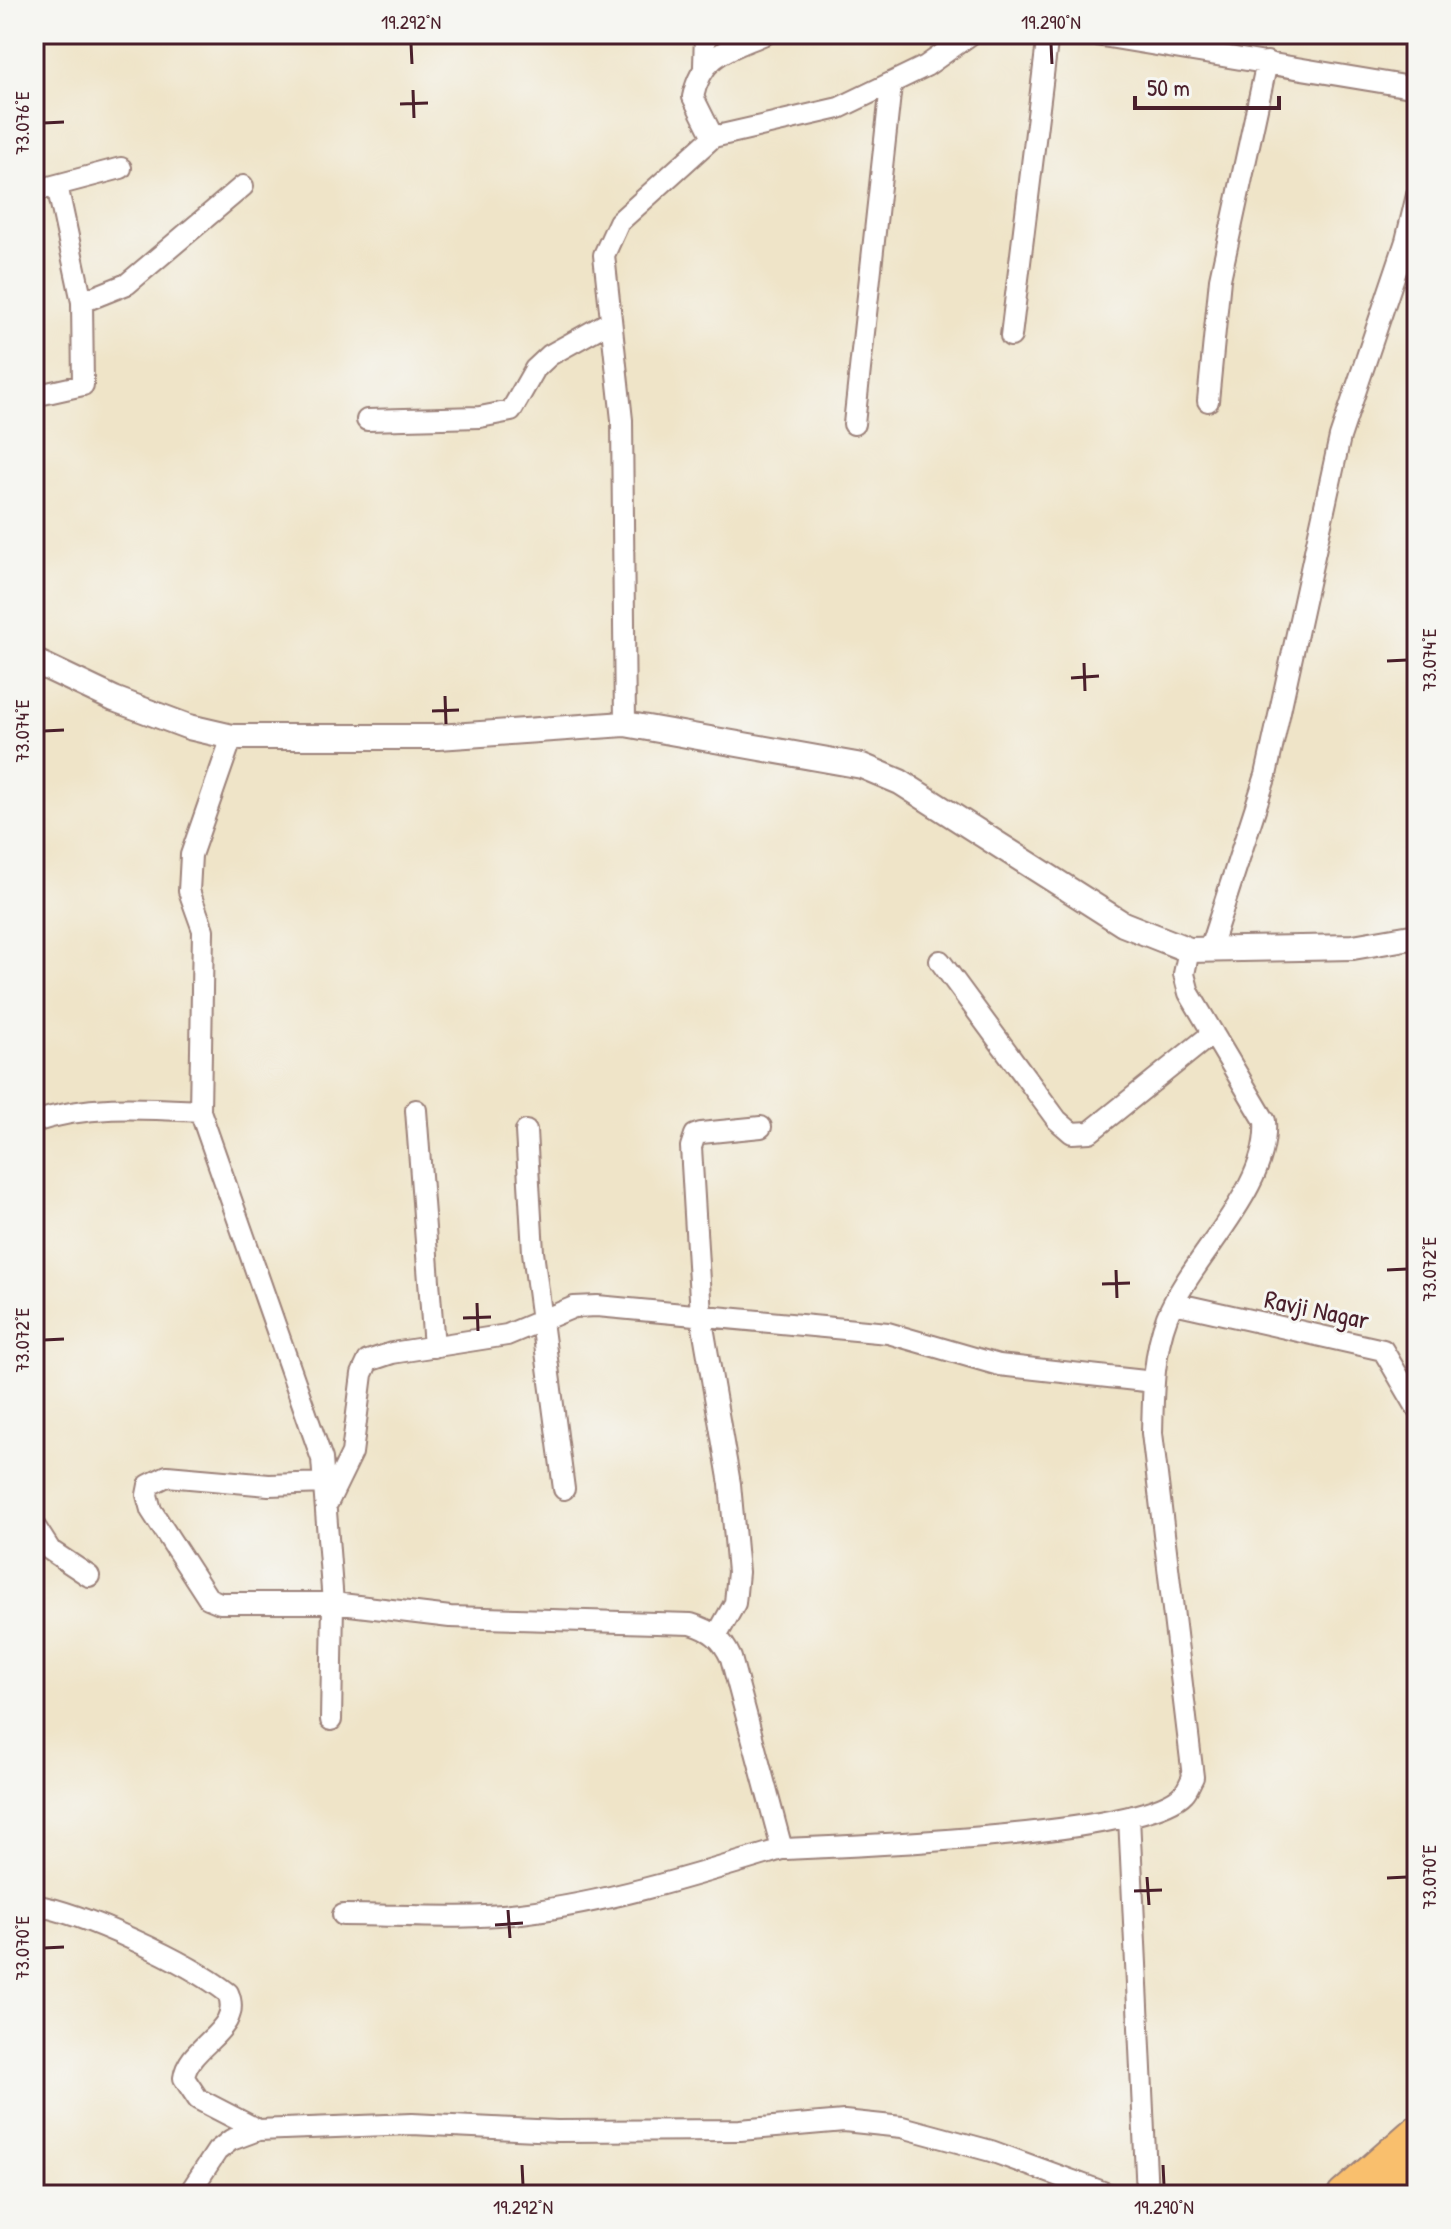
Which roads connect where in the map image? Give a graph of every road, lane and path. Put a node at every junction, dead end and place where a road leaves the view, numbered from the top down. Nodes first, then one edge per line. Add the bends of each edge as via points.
1 (705, 34) edge
2 (765, 34) edge
3 (971, 34) edge
4 (1048, 34) edge
5 (1090, 34) edge
6 (1267, 62) junction
7 (704, 66) junction
8 (891, 85) junction
9 (1417, 88) edge
10 (713, 137) junction
11 (121, 168) dead end
12 (57, 185) junction
13 (243, 186) dead end
14 (34, 191) edge
15 (1417, 195) edge
16 (82, 302) junction
17 (611, 321) junction
18 (1011, 336) dead end
19 (34, 396) edge
20 (1208, 401) dead end
21 (367, 420) dead end
22 (854, 424) dead end
23 (34, 661) edge
24 (625, 724) junction
25 (232, 737) junction
26 (1417, 936) edge
27 (1199, 949) junction
28 (940, 961) dead end
29 (1213, 1033) junction
30 (416, 1110) dead end
31 (200, 1111) junction
32 (34, 1122) edge
33 (761, 1127) dead end
34 (526, 1131) dead end
35 (1174, 1303) junction
36 (701, 1315) junction
37 (541, 1322) junction
38 (434, 1347) junction
39 (1154, 1382) junction
40 (1417, 1408) edge
41 (564, 1489) dead end
42 (327, 1492) junction
43 (34, 1525) edge
44 (89, 1576) dead end
45 (333, 1603) junction
46 (717, 1635) junction
47 (331, 1720) dead end
48 (1129, 1817) junction
49 (782, 1849) junction
50 (34, 1905) edge
51 (343, 1915) dead end
52 (258, 2130) junction
53 (1417, 2130) edge
54 (1417, 2153) edge
55 (1417, 2180) edge
56 (1353, 2194) edge
57 (188, 2195) edge
58 (1111, 2195) edge
59 (1147, 2195) edge
60 (1400, 2195) edge

1 - 7 street
2 - 7 street via 720,53
3 - 8 street
4 - 18 street
5 - 6 street
6 - 9 street
6 - 20 street via 1220,279
7 - 10 street via 693,97
8 - 10 street via 839,108
8 - 22 street
10 - 17 street via 609,237 604,255
11 - 12 street
12 - 14 street
12 - 16 street
13 - 16 street via 127,284
15 - 27 street via 1340,437 1266,775
16 - 19 street via 83,385
17 - 21 street via 542,362 511,411 480,417
17 - 24 street via 622,420
23 - 25 street via 114,699
24 - 25 street via 438,737
24 - 27 street via 862,766 900,782 1123,924
25 - 31 street via 189,872 189,891 203,930
26 - 27 street via 1353,947
27 - 29 street via 1184,974
28 - 29 street via 1072,1133 1090,1132
29 - 35 street via 1265,1121 1267,1137 1244,1194
30 - 38 street
31 - 32 street via 101,1108
31 - 42 street via 309,1417
33 - 36 street via 701,1133 692,1140
34 - 37 street
35 - 39 street
35 - 40 street, Ravji Nagar via 1383,1350
36 - 37 street via 574,1307
36 - 39 street via 888,1333 999,1365
36 - 46 street via 730,1484 739,1588
37 - 38 street via 507,1335
37 - 41 street
38 - 42 street via 368,1361 352,1453
39 - 48 street via 1156,1477 1194,1763 1183,1794
42 - 45 street
42 - 45 street via 167,1476 149,1485 147,1495 151,1510 208,1598 220,1603
43 - 44 street via 50,1550
45 - 46 street via 450,1617 691,1624
45 - 47 street
46 - 49 street via 731,1658
48 - 49 street via 946,1842
48 - 59 street
49 - 51 street via 648,1888 521,1913
50 - 52 street via 96,1923 228,1993 230,2015 192,2059 184,2078 198,2099
52 - 57 street via 217,2151
52 - 58 street via 412,2124 557,2131 740,2130 844,2121 902,2127 991,2151
53 - 56 main road
54 - 56 highway
55 - 60 main road

